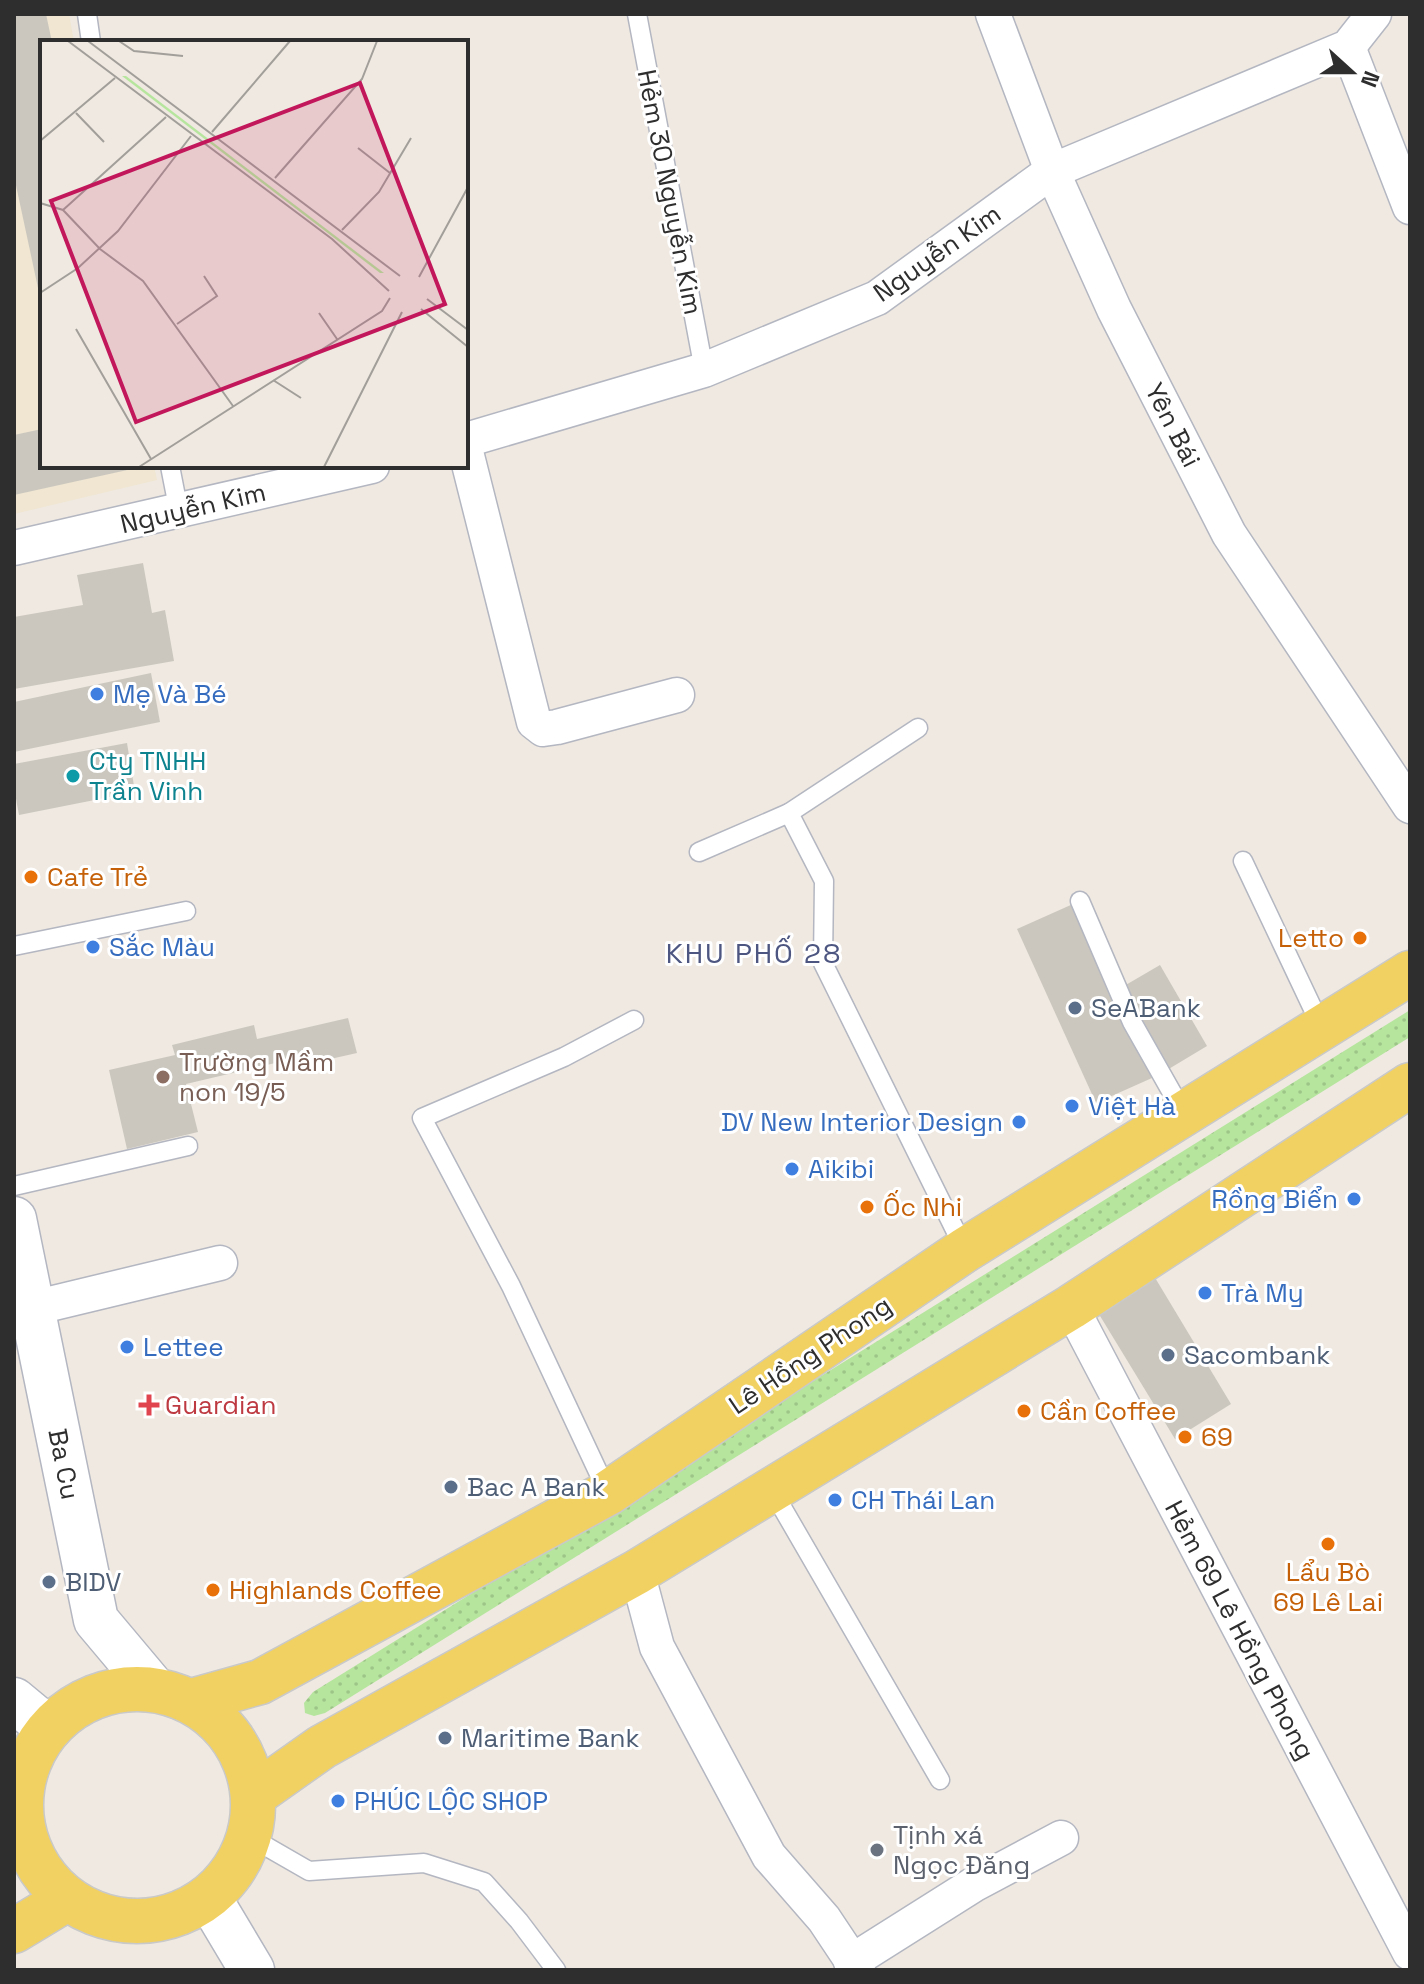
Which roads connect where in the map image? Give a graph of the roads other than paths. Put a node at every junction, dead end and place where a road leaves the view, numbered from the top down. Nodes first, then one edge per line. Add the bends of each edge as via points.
1 (87, 14) edge
2 (637, 14) edge
3 (993, 14) edge
4 (1374, 14) edge
5 (91, 40) edge
6 (1348, 47) junction
7 (1052, 171) junction
8 (1410, 207) edge
9 (704, 370) junction
10 (468, 439) edge
11 (468, 460) edge
12 (170, 468) edge
13 (364, 468) edge
14 (179, 512) junction
15 (14, 548) edge
16 (677, 695) dead end
17 (918, 728) dead end
18 (1410, 806) edge
19 (789, 813) junction
20 (699, 852) dead end
21 (1243, 861) dead end
22 (1080, 901) dead end
23 (186, 911) dead end
24 (14, 946) edge
25 (1410, 973) edge
26 (634, 1020) dead end
27 (1322, 1028) junction
28 (1410, 1085) edge
29 (1184, 1114) junction
30 (188, 1146) dead end
31 (14, 1186) edge
32 (14, 1219) edge
33 (965, 1250) junction
34 (220, 1263) dead end
35 (1071, 1307) junction
36 (33, 1308) junction
37 (772, 1490) junction
38 (608, 1493) junction
39 (637, 1572) junction
40 (173, 1695) junction
41 (14, 1700) edge
42 (49, 1729) junction
43 (940, 1780) dead end
44 (251, 1816) junction
45 (1061, 1838) dead end
46 (20, 1843) edge
47 (209, 1898) junction
48 (67, 1899) junction
49 (14, 1931) edge
50 (1410, 1953) edge
51 (854, 1966) edge
52 (252, 1970) edge
53 (556, 1970) edge

1 - 5 lane
2 - 9 lane, Hẻm 30 Nguyễn Kim
3 - 7 street, Yên Bái
4 - 6 street
6 - 7 street, Nguyễn Kim
6 - 8 street
7 - 9 street, Nguyễn Kim via 877,298
7 - 18 street, Yên Bái via 1114,309 1229,534
9 - 10 street, Nguyễn Kim
11 - 16 street via 534,722 543,729 557,727
12 - 14 lane
13 - 14 street, Nguyễn Kim
14 - 15 street, Nguyễn Kim
17 - 19 lane
19 - 20 lane
19 - 33 lane via 824,881 823,963
21 - 27 lane
22 - 29 lane via 1132,1022
23 - 24 lane
25 - 27 main road, Lê Hồng Phong
26 - 38 lane via 564,1057 422,1118 511,1286
27 - 29 main road, Lê Hồng Phong
28 - 35 main road
29 - 33 main road, Lê Hồng Phong
30 - 31 lane
32 - 36 main road, Ba Cu
33 - 38 main road, Lê Hồng Phong
34 - 36 street
35 - 37 main road
35 - 50 street, Hẻm 69 Lê Hồng Phong
36 - 40 main road, Ba Cu via 96,1620
37 - 39 main road
37 - 43 lane
38 - 40 main road, Lê Hồng Phong via 260,1682
39 - 44 main road via 322,1747
39 - 51 street via 657,1647 769,1856 824,1919
40 - 42 main road via 115,1690 78,1704
40 - 44 main road via 223,1725 244,1757
41 - 42 main road
42 - 46 main road via 29,1762
44 - 47 main road via 234,1869
44 - 53 lane via 309,1871 424,1863 484,1882
45 - 51 street via 973,1885
46 - 48 main road
47 - 48 main road via 175,1915 138,1922 101,1916
47 - 52 main road
48 - 49 main road

